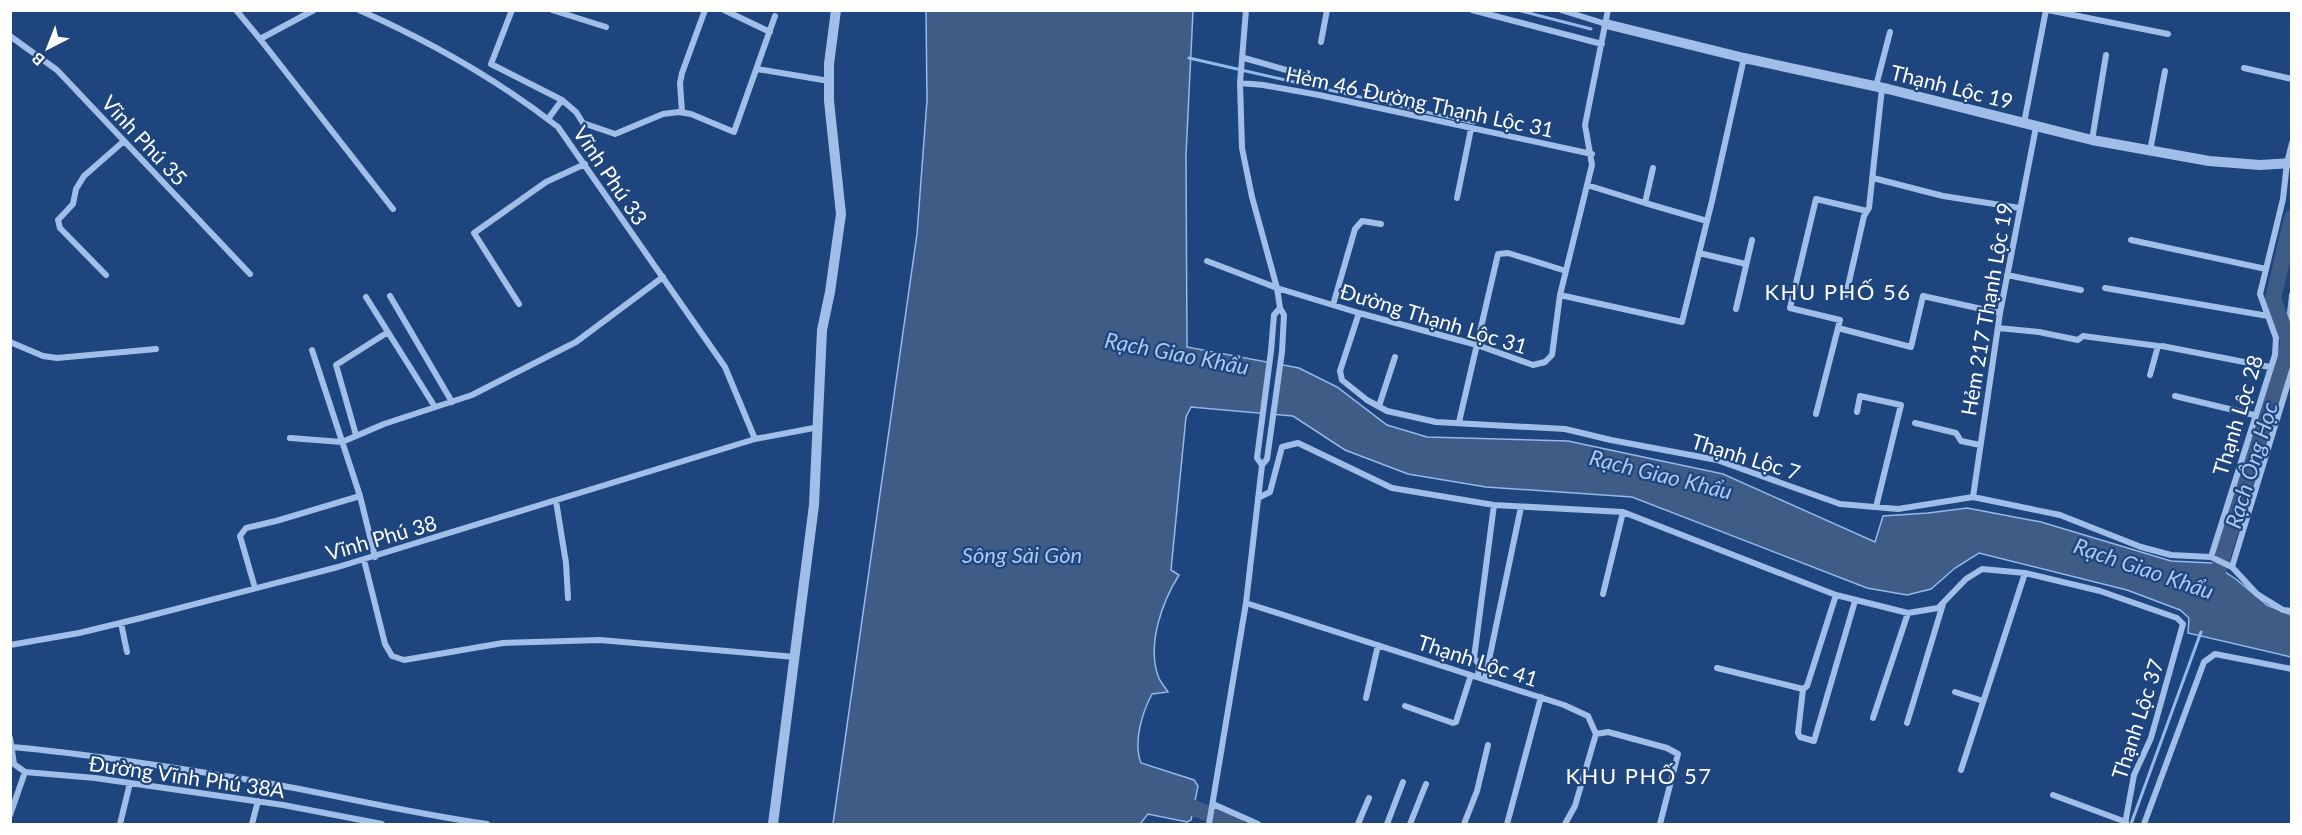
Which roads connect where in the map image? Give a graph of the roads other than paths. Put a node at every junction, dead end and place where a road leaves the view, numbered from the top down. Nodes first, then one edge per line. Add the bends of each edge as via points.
1 (236, 10) edge
2 (314, 10) edge
3 (359, 10) edge
4 (512, 10) edge
5 (705, 10) edge
6 (724, 10) edge
7 (836, 10) edge
8 (1246, 10) edge
9 (1327, 10) edge
10 (1472, 10) edge
11 (1561, 10) edge
12 (1608, 10) edge
13 (2047, 10) edge
14 (554, 11) edge
15 (775, 16) dead end
16 (1606, 24) junction
17 (606, 27) dead end
18 (770, 32) junction
19 (1890, 32) dead end
20 (2168, 34) dead end
21 (10, 36) edge
22 (260, 39) junction
23 (1321, 42) dead end
24 (1602, 44) junction
25 (2106, 55) dead end
26 (1744, 58) junction
27 (1243, 61) junction
28 (2244, 68) dead end
29 (757, 69) junction
30 (2165, 71) dead end
31 (1311, 77) dead end
32 (2292, 79) edge
33 (1241, 80) junction
34 (829, 81) junction
35 (1879, 87) junction
36 (561, 101) junction
37 (682, 112) junction
38 (549, 116) junction
39 (2024, 124) junction
40 (2036, 127) junction
41 (1471, 129) junction
42 (2092, 140) junction
43 (124, 141) junction
44 (2292, 143) edge
45 (2150, 151) junction
46 (1592, 154) junction
47 (2289, 163) edge
48 (585, 164) junction
49 (1653, 168) dead end
50 (1873, 178) junction
51 (1587, 185) junction
52 (1457, 198) dead end
53 (1645, 203) junction
54 (2020, 208) junction
55 (393, 209) dead end
56 (1867, 211) junction
57 (1707, 221) junction
58 (1381, 224) dead end
59 (1752, 240) dead end
60 (2131, 240) dead end
61 (1699, 253) junction
62 (1207, 261) dead end
63 (1746, 264) junction
64 (2266, 269) junction
65 (1566, 271) junction
66 (250, 274) dead end
67 (106, 275) dead end
68 (2007, 275) junction
69 (663, 277) junction
70 (1277, 288) junction
71 (2104, 288) dead end
72 (2081, 290) dead end
73 (1560, 294) junction
74 (1846, 295) dead end
75 (2292, 295) edge
76 (390, 296) dead end
77 (366, 297) dead end
78 (519, 304) dead end
79 (1333, 305) junction
80 (1280, 308) junction
81 (1736, 309) dead end
82 (1359, 313) junction
83 (2000, 313) junction
84 (2268, 316) junction
85 (2292, 319) edge
86 (1838, 328) junction
87 (1998, 328) junction
88 (388, 332) junction
89 (10, 342) edge
90 (1477, 345) junction
91 (2162, 346) dead end
92 (156, 349) dead end
93 (312, 350) dead end
94 (1395, 357) dead end
95 (2270, 367) junction
96 (2292, 370) edge
97 (2150, 375) dead end
98 (2175, 396) dead end
99 (452, 402) junction
100 (1379, 406) junction
101 (435, 408) junction
102 (1857, 412) dead end
103 (1816, 414) dead end
104 (2254, 415) junction
105 (1459, 422) junction
106 (1915, 423) dead end
107 (819, 427) junction
108 (356, 435) junction
109 (290, 438) dead end
110 (755, 440) junction
111 (342, 442) junction
112 (1978, 444) junction
113 (1262, 465) junction
114 (360, 496) junction
115 (1973, 497) junction
116 (1258, 498) junction
117 (556, 501) junction
118 (1494, 506) junction
119 (1521, 507) junction
120 (1876, 507) junction
121 (1623, 512) junction
122 (375, 557) junction
123 (2211, 557) junction
124 (364, 560) junction
125 (2232, 567) junction
126 (2025, 573) junction
127 (255, 588) junction
128 (1603, 594) dead end
129 (1836, 595) junction
130 (568, 598) dead end
131 (1856, 601) junction
132 (1246, 603) junction
133 (1944, 603) junction
134 (2292, 611) edge
135 (1908, 613) junction
136 (121, 623) junction
137 (10, 645) edge
138 (1378, 645) junction
139 (127, 652) dead end
140 (796, 657) junction
141 (1717, 668) dead end
142 (2292, 669) edge
143 (1478, 677) junction
144 (1803, 689) junction
145 (1955, 692) dead end
146 (1541, 697) junction
147 (1366, 698) dead end
148 (1983, 701) junction
149 (1405, 706) dead end
150 (1873, 718) dead end
151 (1907, 723) dead end
152 (1596, 734) junction
153 (10, 738) edge
154 (1488, 745) dead end
155 (12, 747) edge
156 (1961, 770) dead end
157 (25, 772) junction
158 (1403, 782) dead end
159 (130, 783) junction
160 (1426, 784) dead end
161 (2053, 795) dead end
162 (1369, 798) dead end
163 (258, 801) junction
164 (1213, 804) junction
165 (10, 815) edge
166 (2125, 823) edge
167 (1568, 824) edge
168 (120, 825) edge
169 (252, 825) edge
170 (382, 825) edge
171 (487, 825) edge
172 (773, 825) edge
173 (1209, 825) edge
174 (1258, 825) edge
175 (1358, 825) edge
176 (1387, 825) edge
177 (1410, 825) edge
178 (1464, 825) edge
179 (1507, 825) edge
180 (1660, 825) edge
181 (2145, 825) edge

1 - 22 street
2 - 22 street
3 - 38 street, Vĩnh Phú 33 via 444,52
4 - 36 street via 491,64
5 - 37 street via 682,73
6 - 18 street
7 - 34 street
8 - 27 street
9 - 23 street
10 - 24 street
11 - 16 street
12 - 16 street, Đường Thạnh Lộc 31
13 - 20 street
13 - 39 street
14 - 17 street
15 - 18 street
16 - 24 street, Đường Thạnh Lộc 31
16 - 26 street, Thạnh Lộc 19
18 - 29 street
19 - 35 street
21 - 43 street, Vĩnh Phú 35 via 57,70
22 - 55 street
24 - 46 street, Đường Thạnh Lộc 31 via 1585,125
25 - 42 street
26 - 35 street, Thạnh Lộc 19
26 - 57 street
27 - 31 street
27 - 33 street
28 - 32 street
29 - 34 street
29 - 37 street via 734,132
30 - 45 street
33 - 41 street, Hẻm 46 Đường Thạnh Lộc 31
33 - 70 street via 1242,148
34 - 107 street via 842,213 822,330
35 - 39 street, Thạnh Lộc 19
35 - 50 street
36 - 37 street via 583,123 615,134 663,114
36 - 38 street
38 - 48 street, Vĩnh Phú 33
39 - 40 street, Thạnh Lộc 19
40 - 42 street, Thạnh Lộc 19
40 - 54 street, Hẻm 217 Thạnh Lộc 19
41 - 46 street, Hẻm 46 Đường Thạnh Lộc 31
41 - 52 street
42 - 45 street, Thạnh Lộc 19
43 - 66 street, Vĩnh Phú 35
43 - 67 street via 84,176 73,204 58,220 60,228
44 - 47 street, Thạnh Lộc 28
45 - 47 street, Thạnh Lộc 19 via 2219,162
46 - 51 street, Đường Thạnh Lộc 31
47 - 64 street, Thạnh Lộc 28
48 - 69 street, Vĩnh Phú 33
48 - 78 street via 546,182 474,233
49 - 53 street
50 - 54 street via 1943,196
50 - 56 street
51 - 53 street
51 - 65 street, Đường Thạnh Lộc 31
53 - 57 street
54 - 68 street, Hẻm 217 Thạnh Lộc 19
56 - 74 street
56 - 86 street via 1816,199 1790,308 1840,320
57 - 61 street
58 - 79 street via 1358,224
59 - 63 street
60 - 64 street
61 - 63 street
61 - 73 street via 1682,322
62 - 70 street, Đường Thạnh Lộc 31
63 - 81 street
64 - 84 street, Thạnh Lộc 28 via 2260,294
65 - 73 street, Đường Thạnh Lộc 31
65 - 90 street via 1508,253 1498,254
68 - 72 street
68 - 83 street, Hẻm 217 Thạnh Lộc 19
69 - 99 street via 576,342
69 - 110 street, Vĩnh Phú 33 via 725,367
70 - 79 street, Đường Thạnh Lộc 31
70 - 80 street
71 - 84 street
73 - 90 street, Đường Thạnh Lộc 31 via 1552,355 1545,362 1533,365
75 - 85 street
76 - 99 street
77 - 88 street
79 - 82 street, Đường Thạnh Lộc 31
80 - 113 street via 1284,315 1282,352 1268,459
80 - 113 street via 1274,315 1257,458
82 - 90 street, Đường Thạnh Lộc 31
82 - 100 street, Thạnh Lộc 7 via 1340,371 1342,380
83 - 86 street via 1923,296 1911,347
83 - 87 street, Hẻm 217 Thạnh Lộc 19
84 - 95 street, Thạnh Lộc 28 via 2276,338
86 - 103 street
87 - 97 street via 2158,346
87 - 112 street, Hẻm 217 Thạnh Lộc 19
88 - 101 street
88 - 108 street via 336,365
89 - 92 street via 57,358
90 - 105 street
91 - 95 street
93 - 111 street
94 - 100 street
95 - 104 street, Thạnh Lộc 28
96 - 125 street, Thạnh Lộc 28
98 - 104 street
99 - 101 street
100 - 105 street, Thạnh Lộc 7 via 1436,422
101 - 108 street
102 - 120 street via 1860,396 1901,405
104 - 123 street, Thạnh Lộc 28
105 - 120 street, Thạnh Lộc 7 via 1565,429 1717,460 1840,504
106 - 112 street
107 - 110 street, Vĩnh Phú 38
107 - 140 street
108 - 111 street
109 - 111 street
110 - 117 street, Vĩnh Phú 38
111 - 114 street
112 - 115 street, Hẻm 217 Thạnh Lộc 19
113 - 116 street
114 - 122 street
114 - 127 street via 246,528 240,536
115 - 120 street, Thạnh Lộc 7 via 1898,509
115 - 123 street, Thạnh Lộc 7 via 2061,515 2171,555
116 - 118 street via 1270,492 1282,447 1298,443 1392,488
116 - 132 street
117 - 122 street, Vĩnh Phú 38
117 - 130 street
118 - 119 street
118 - 143 street via 1474,658 1479,664
119 - 121 street
119 - 143 street
121 - 128 street
121 - 129 street
122 - 124 street, Vĩnh Phú 38
123 - 125 street
124 - 127 street, Vĩnh Phú 38
124 - 140 street via 385,644 392,656 404,660 503,644 600,640
125 - 134 street via 2257,594 2283,610
126 - 133 street via 1982,569 1966,579
126 - 148 street
126 - 166 street, Thạnh Lộc 37 via 2100,591 2177,618 2183,624 2151,738 2134,775
127 - 136 street, Vĩnh Phú 38
129 - 131 street
129 - 144 street
131 - 135 street
131 - 144 street via 1814,741 1798,733
132 - 138 street, Thạnh Lộc 41
132 - 164 street
133 - 135 street via 1938,608
133 - 151 street
135 - 150 street
136 - 137 street, Vĩnh Phú 38
136 - 139 street
138 - 143 street, Thạnh Lộc 41
138 - 147 street
140 - 172 street
141 - 144 street
142 - 181 street via 2215,654 2204,662
143 - 146 street, Thạnh Lộc 41
143 - 149 street via 1456,722
145 - 148 street
146 - 152 street, Thạnh Lộc 41 via 1588,716
146 - 179 street
148 - 156 street
152 - 167 street
152 - 180 street via 1608,732 1678,754
153 - 155 street
154 - 178 street
155 - 157 street via 14,764
155 - 171 street via 202,773
157 - 159 street, Đường Vĩnh Phú 38A
157 - 165 street
158 - 176 street
159 - 163 street, Đường Vĩnh Phú 38A
159 - 168 street
160 - 177 street
161 - 166 street
162 - 175 street
163 - 169 street
163 - 170 street, Đường Vĩnh Phú 38A
164 - 173 street
164 - 174 street

